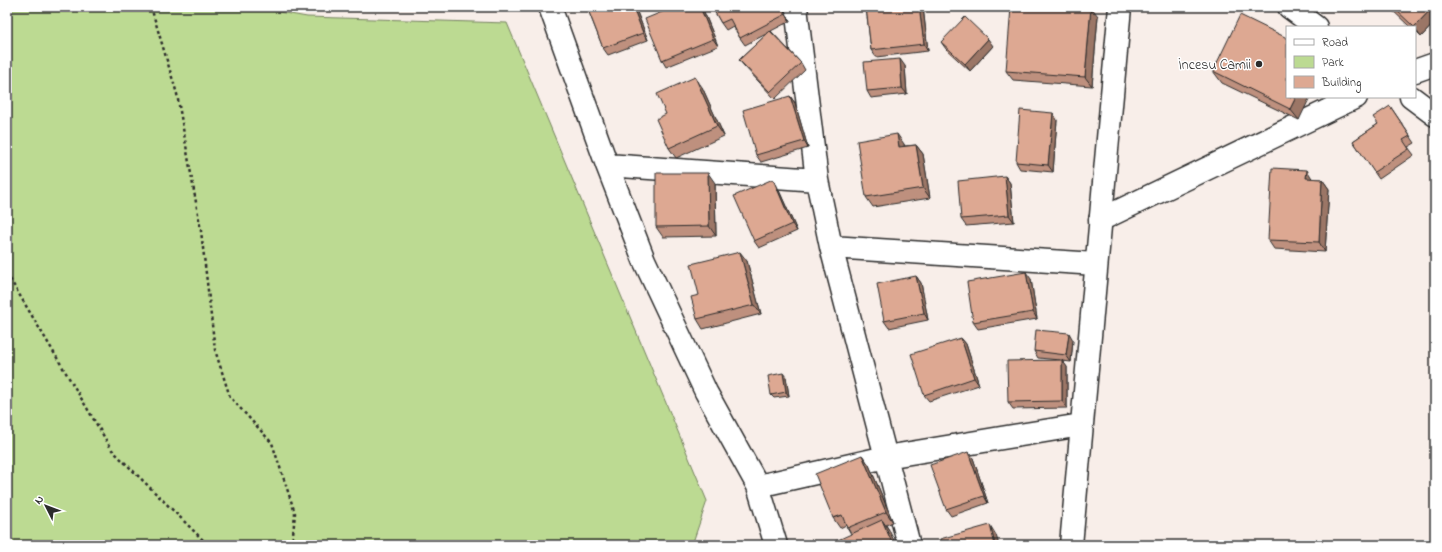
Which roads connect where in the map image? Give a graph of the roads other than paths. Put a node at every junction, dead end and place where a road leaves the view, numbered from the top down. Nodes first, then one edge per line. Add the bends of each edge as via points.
1 (550, 7) edge
2 (796, 7) edge
3 (1120, 7) edge
4 (1289, 7) edge
5 (1315, 26) edge
6 (1435, 64) edge
7 (1416, 71) edge
8 (1354, 98) edge
9 (1412, 98) edge
10 (1435, 115) edge
11 (607, 165) junction
12 (817, 180) junction
13 (1100, 220) junction
14 (831, 247) junction
15 (1096, 264) junction
16 (1081, 425) junction
17 (886, 457) junction
18 (758, 486) junction
19 (776, 545) edge
20 (909, 545) edge
21 (1071, 545) edge

1 - 11 street
2 - 12 street
3 - 13 street
4 - 5 street
6 - 7 street
8 - 13 street
9 - 10 street
11 - 12 street
11 - 18 street via 644,260 703,385
12 - 14 street
13 - 15 street
14 - 15 street
14 - 17 street
15 - 16 street
16 - 17 street
16 - 21 street
17 - 18 street
17 - 20 street
18 - 19 street

